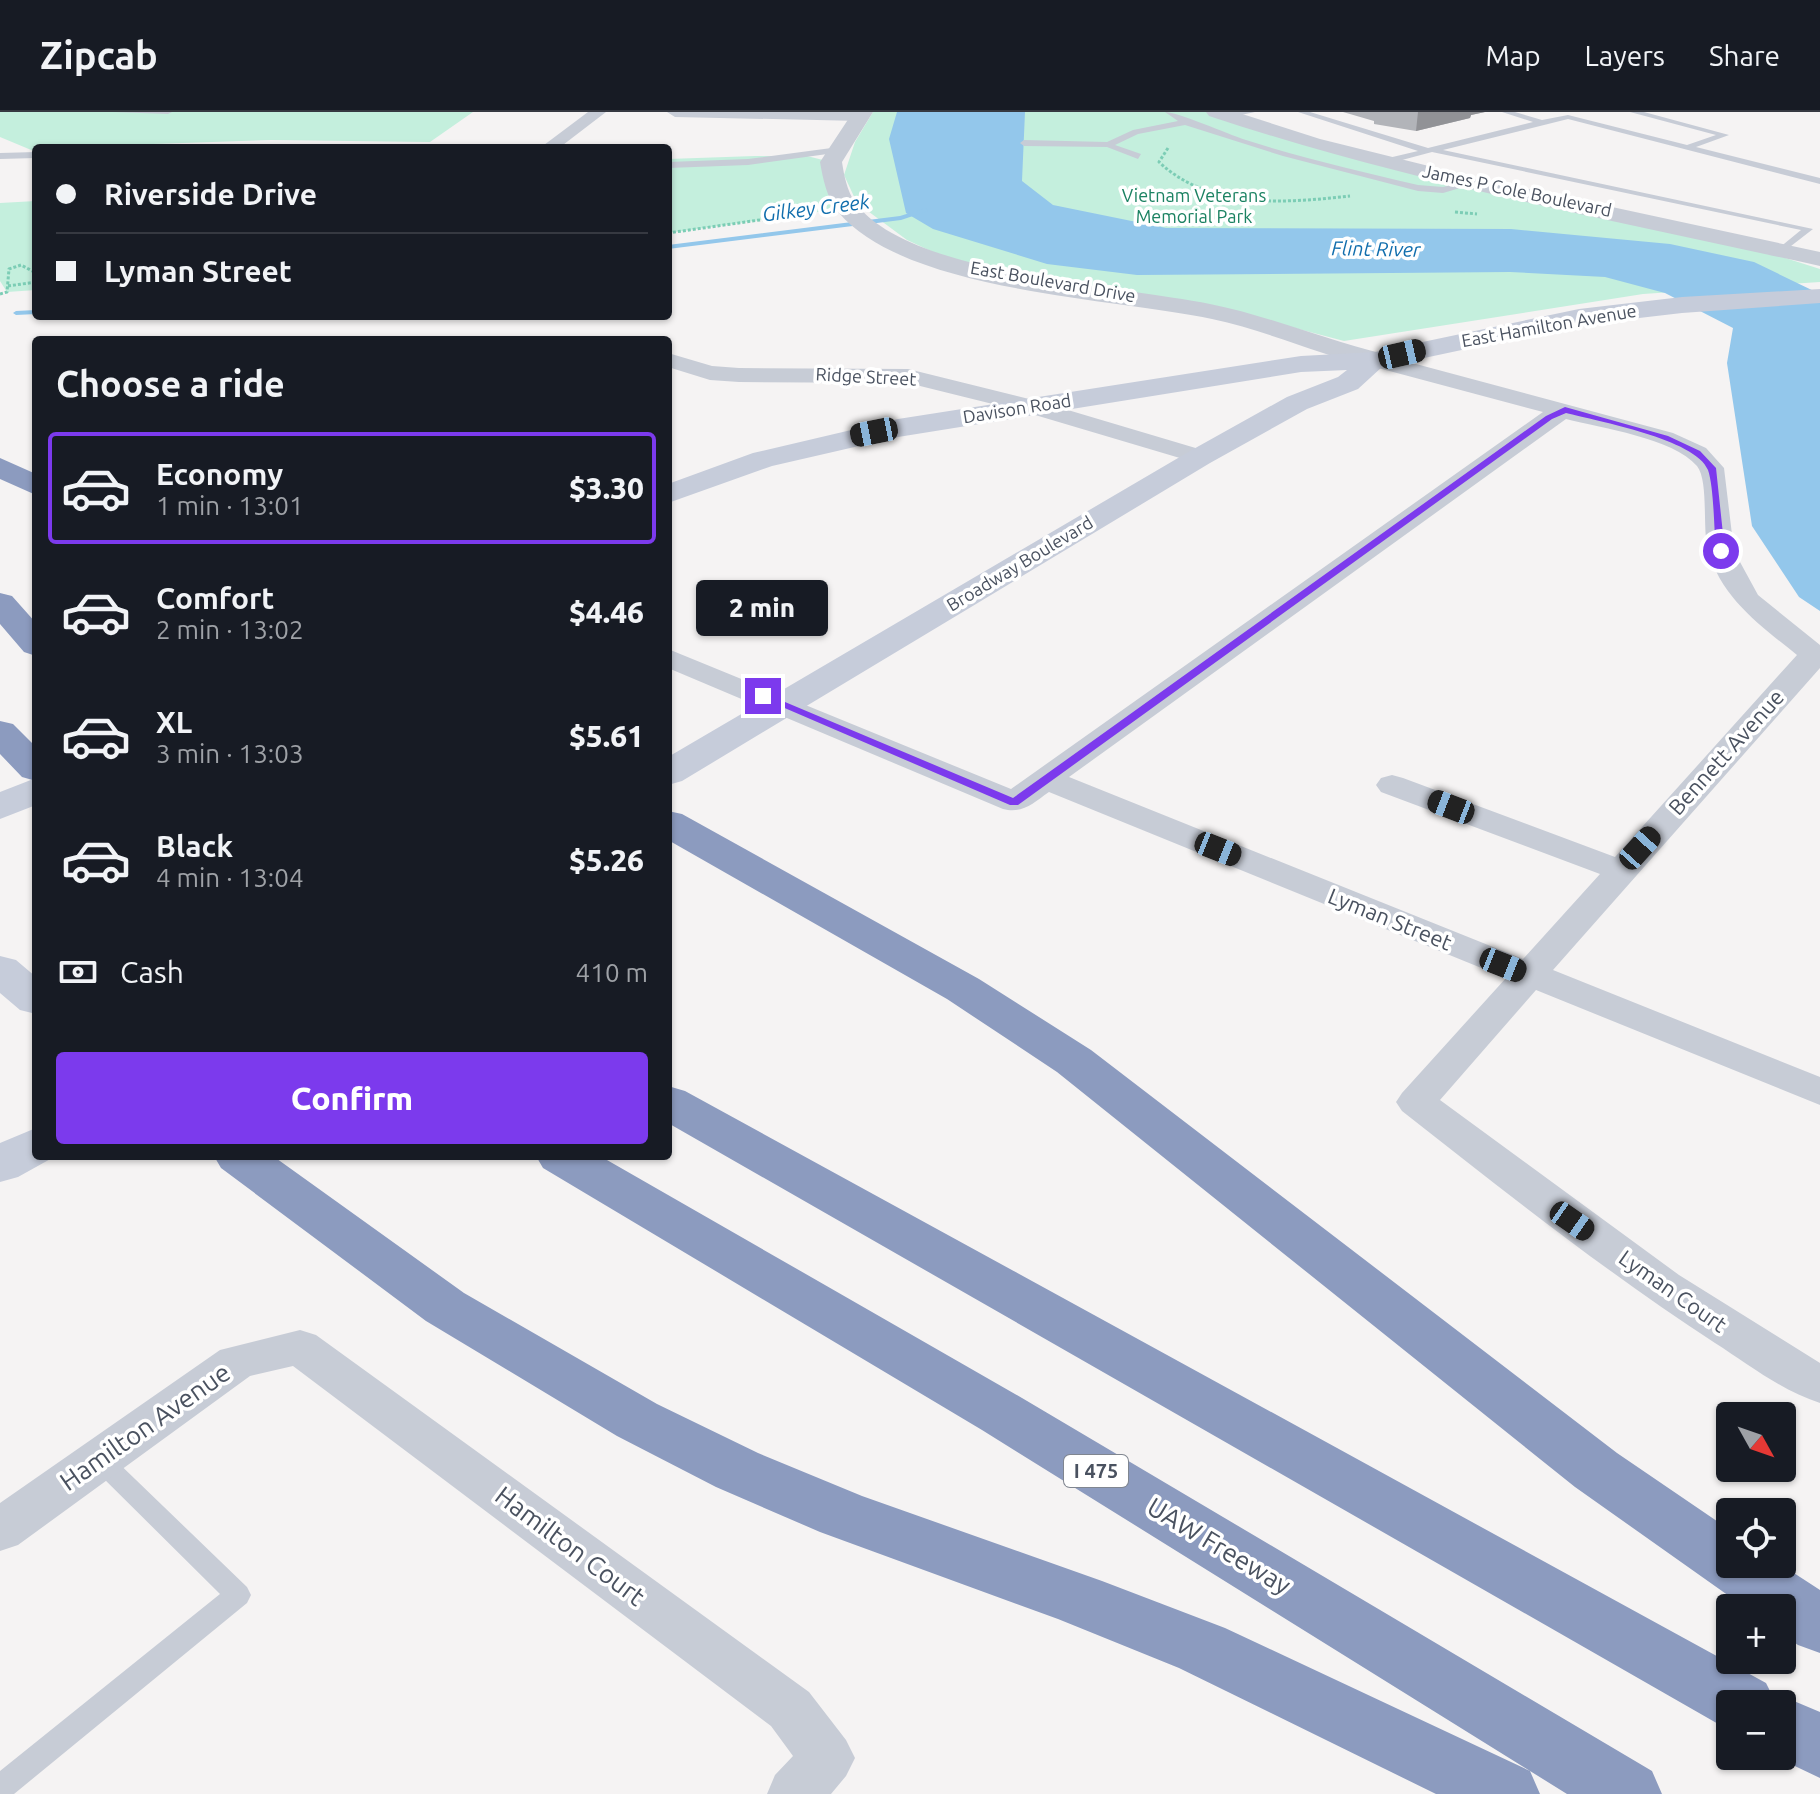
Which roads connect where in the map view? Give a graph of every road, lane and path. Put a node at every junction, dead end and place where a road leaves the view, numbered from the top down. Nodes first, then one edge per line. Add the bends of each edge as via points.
1 (117, 112) edge
2 (168, 112) edge
3 (598, 112) edge
4 (675, 112) edge
5 (1169, 112) edge
6 (1251, 112) edge
7 (1302, 112) edge
8 (1506, 112) edge
9 (1591, 112) edge
10 (1634, 112) edge
11 (862, 114) edge
12 (1221, 114) edge
13 (1568, 117) junction
14 (1186, 122) junction
15 (1542, 122) junction
16 (1024, 143) dead end
17 (1172, 143) dead end
18 (554, 144) edge
19 (1108, 145) junction
20 (1687, 147) junction
21 (839, 150) junction
22 (1430, 150) junction
23 (32, 155) edge
24 (0, 156) edge
25 (1138, 156) dead end
26 (1387, 161) junction
27 (672, 165) edge
28 (1820, 181) edge
29 (1473, 183) junction
30 (1352, 195) dead end
31 (850, 211) junction
32 (1820, 224) edge
33 (1808, 229) junction
34 (672, 233) edge
35 (1782, 250) junction
36 (1820, 259) edge
37 (32, 271) edge
38 (32, 283) edge
39 (8, 286) junction
40 (0, 294) edge
41 (1820, 296) edge
42 (1375, 360) junction
43 (672, 361) edge
44 (1033, 407) junction
45 (1565, 410) junction
46 (1200, 457) junction
47 (0, 467) edge
48 (32, 484) edge
49 (672, 492) edge
50 (0, 603) edge
51 (32, 640) edge
52 (1817, 657) edge
53 (672, 660) edge
54 (784, 705) junction
55 (3, 736) edge
56 (32, 765) edge
57 (672, 771) edge
58 (1049, 780) junction
59 (1392, 785) dead end
60 (32, 792) edge
61 (0, 807) edge
62 (672, 825) edge
63 (1620, 870) junction
64 (0, 970) edge
65 (1531, 976) junction
66 (32, 997) edge
67 (1820, 1092) edge
68 (1416, 1102) joint
69 (672, 1104) edge
70 (32, 1147) edge
71 (244, 1160) edge
72 (568, 1160) edge
73 (0, 1165) edge
74 (300, 1347) joint
75 (1820, 1385) edge
76 (99, 1459) junction
77 (0, 1530) edge
78 (1716, 1554) edge
79 (1751, 1578) edge
80 (1820, 1625) edge
81 (1718, 1690) edge
82 (1796, 1734) edge
83 (1820, 1747) edge
84 (811, 1776) edge
85 (0, 1788) edge
86 (1506, 1794) edge
87 (1628, 1794) edge

1 - 2 lane
3 - 18 street
4 - 11 street
5 - 14 lane
6 - 12 lane
7 - 22 lane
8 - 15 lane
9 - 13 lane
10 - 20 lane via 1725,135
11 - 21 street, East Boulevard Drive
12 - 26 street, James P Cole Boulevard
13 - 15 lane
13 - 20 lane
14 - 19 lane via 1136,132
14 - 29 lane via 1418,188 1443,190
15 - 22 lane
16 - 19 lane
17 - 30 path via 1159,162 1170,177 1206,190 1285,202
19 - 25 lane
20 - 28 lane
21 - 27 lane
21 - 31 street, East Boulevard Drive via 831,162 835,186
22 - 26 lane
22 - 33 lane
23 - 24 lane
26 - 29 street, James P Cole Boulevard
29 - 35 street, James P Cole Boulevard
31 - 34 path
31 - 42 street, East Boulevard Drive via 876,234 923,257 1003,277 1224,314
32 - 33 lane
33 - 35 lane
35 - 36 street, James P Cole Boulevard
37 - 39 path via 21,265 9,269
38 - 39 path
39 - 40 path
41 - 42 main road, East Hamilton Avenue via 1566,319
42 - 44 main road, Davison Road via 1301,364
42 - 45 street
42 - 46 main road, Broadway Boulevard via 1348,383 1297,403
43 - 44 street, Ridge Street via 739,375 908,376
44 - 46 street, Ridge Street
44 - 49 main road, Davison Road via 805,448
45 - 52 street via 1665,438 1697,453 1712,468 1721,551 1747,600
45 - 58 street
46 - 54 main road, Broadway Boulevard
47 - 48 highway
50 - 51 highway
52 - 63 street, Bennett Avenue
53 - 54 street
54 - 57 main road, Broadway Boulevard
54 - 58 street via 1014,802
55 - 56 highway
58 - 65 street, Lyman Street
59 - 63 street
60 - 61 main road
62 - 78 highway via 963,989 1074,1061 1596,1470
63 - 65 street, Bennett Avenue
64 - 66 main road
65 - 67 street, Lyman Street
65 - 68 street, Bennett Avenue
68 - 75 street, Lyman Court via 1585,1230 1760,1351
69 - 81 highway
70 - 73 main road
71 - 86 highway via 445,1307 737,1470 1202,1648
72 - 87 highway, UAW Freeway / I 475 via 1002,1414
74 - 76 street, Hamilton Avenue via 236,1362
74 - 84 street, Hamilton Court via 790,1709
76 - 77 street, Hamilton Avenue
76 - 85 lane via 238,1595
79 - 80 highway
82 - 83 highway

